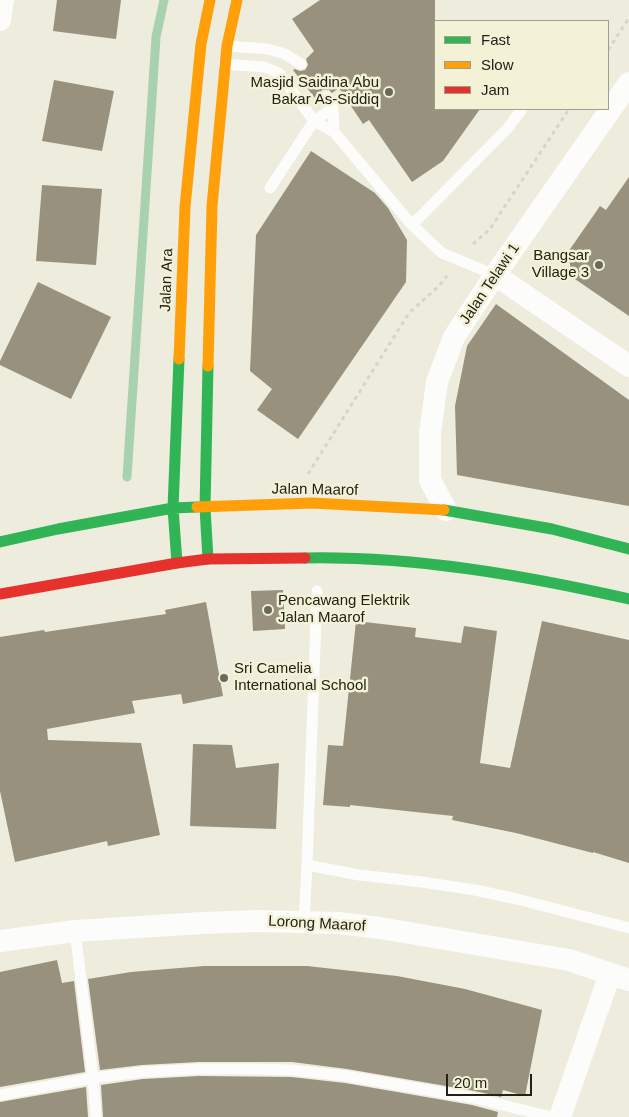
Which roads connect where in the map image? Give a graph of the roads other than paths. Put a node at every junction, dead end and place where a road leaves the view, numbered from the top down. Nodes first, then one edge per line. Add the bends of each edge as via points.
1 (3, 0) edge
2 (210, 0) edge
3 (237, 0) edge
4 (0, 20) edge
5 (214, 45) junction
6 (212, 63) junction
7 (301, 64) dead end
8 (629, 83) edge
9 (326, 97) dead end
10 (333, 108) junction
11 (521, 110) edge
12 (314, 121) junction
13 (334, 132) junction
14 (270, 188) dead end
15 (412, 225) junction
16 (495, 275) junction
17 (629, 366) edge
18 (173, 508) junction
19 (205, 508) junction
20 (446, 510) junction
21 (0, 542) edge
22 (629, 549) edge
23 (208, 559) junction
24 (177, 563) junction
25 (317, 591) dead end
26 (0, 594) edge
27 (629, 599) edge
28 (307, 865) junction
29 (304, 923) junction
30 (629, 928) edge
31 (75, 931) junction
32 (0, 941) edge
33 (620, 977) edge
34 (93, 1078) junction
35 (0, 1095) edge
36 (96, 1117) edge
37 (552, 1117) edge
38 (560, 1117) edge

1 - 4 street
2 - 5 main road, Jalan Ara
3 - 5 main road, Jalan Ara
5 - 6 main road, Jalan Ara
5 - 6 main road, Jalan Ara
5 - 7 lane via 268,49 286,54
6 - 12 lane via 264,67 279,74
6 - 18 main road, Jalan Ara via 185,207
6 - 19 main road, Jalan Ara
8 - 16 street, Jalan Telawi 1
9 - 10 lane
10 - 12 lane
10 - 13 lane
11 - 15 lane via 507,129
12 - 13 lane
12 - 14 lane
13 - 15 lane
15 - 16 lane via 442,253
16 - 17 street
16 - 20 street, Jalan Telawi 1 via 454,337 437,382 430,433 430,480
18 - 19 main road, Jalan Maarof
18 - 21 main road, Jalan Maarof
18 - 24 main road, Jalan Ara
19 - 20 main road, Jalan Maarof via 312,503
19 - 23 main road, Jalan Ara
20 - 22 main road, Jalan Maarof via 552,529
23 - 24 main road
23 - 27 main road via 385,559 448,565
24 - 26 main road
25 - 28 lane
28 - 29 lane
28 - 30 lane via 517,898
29 - 31 street, Lorong Maarof via 258,921
29 - 33 street, Lorong Maarof via 380,928 570,960
31 - 32 street, Lorong Maarof
31 - 34 lane
33 - 38 street
34 - 35 lane
34 - 36 lane
34 - 37 lane via 199,1069 292,1070 464,1097

